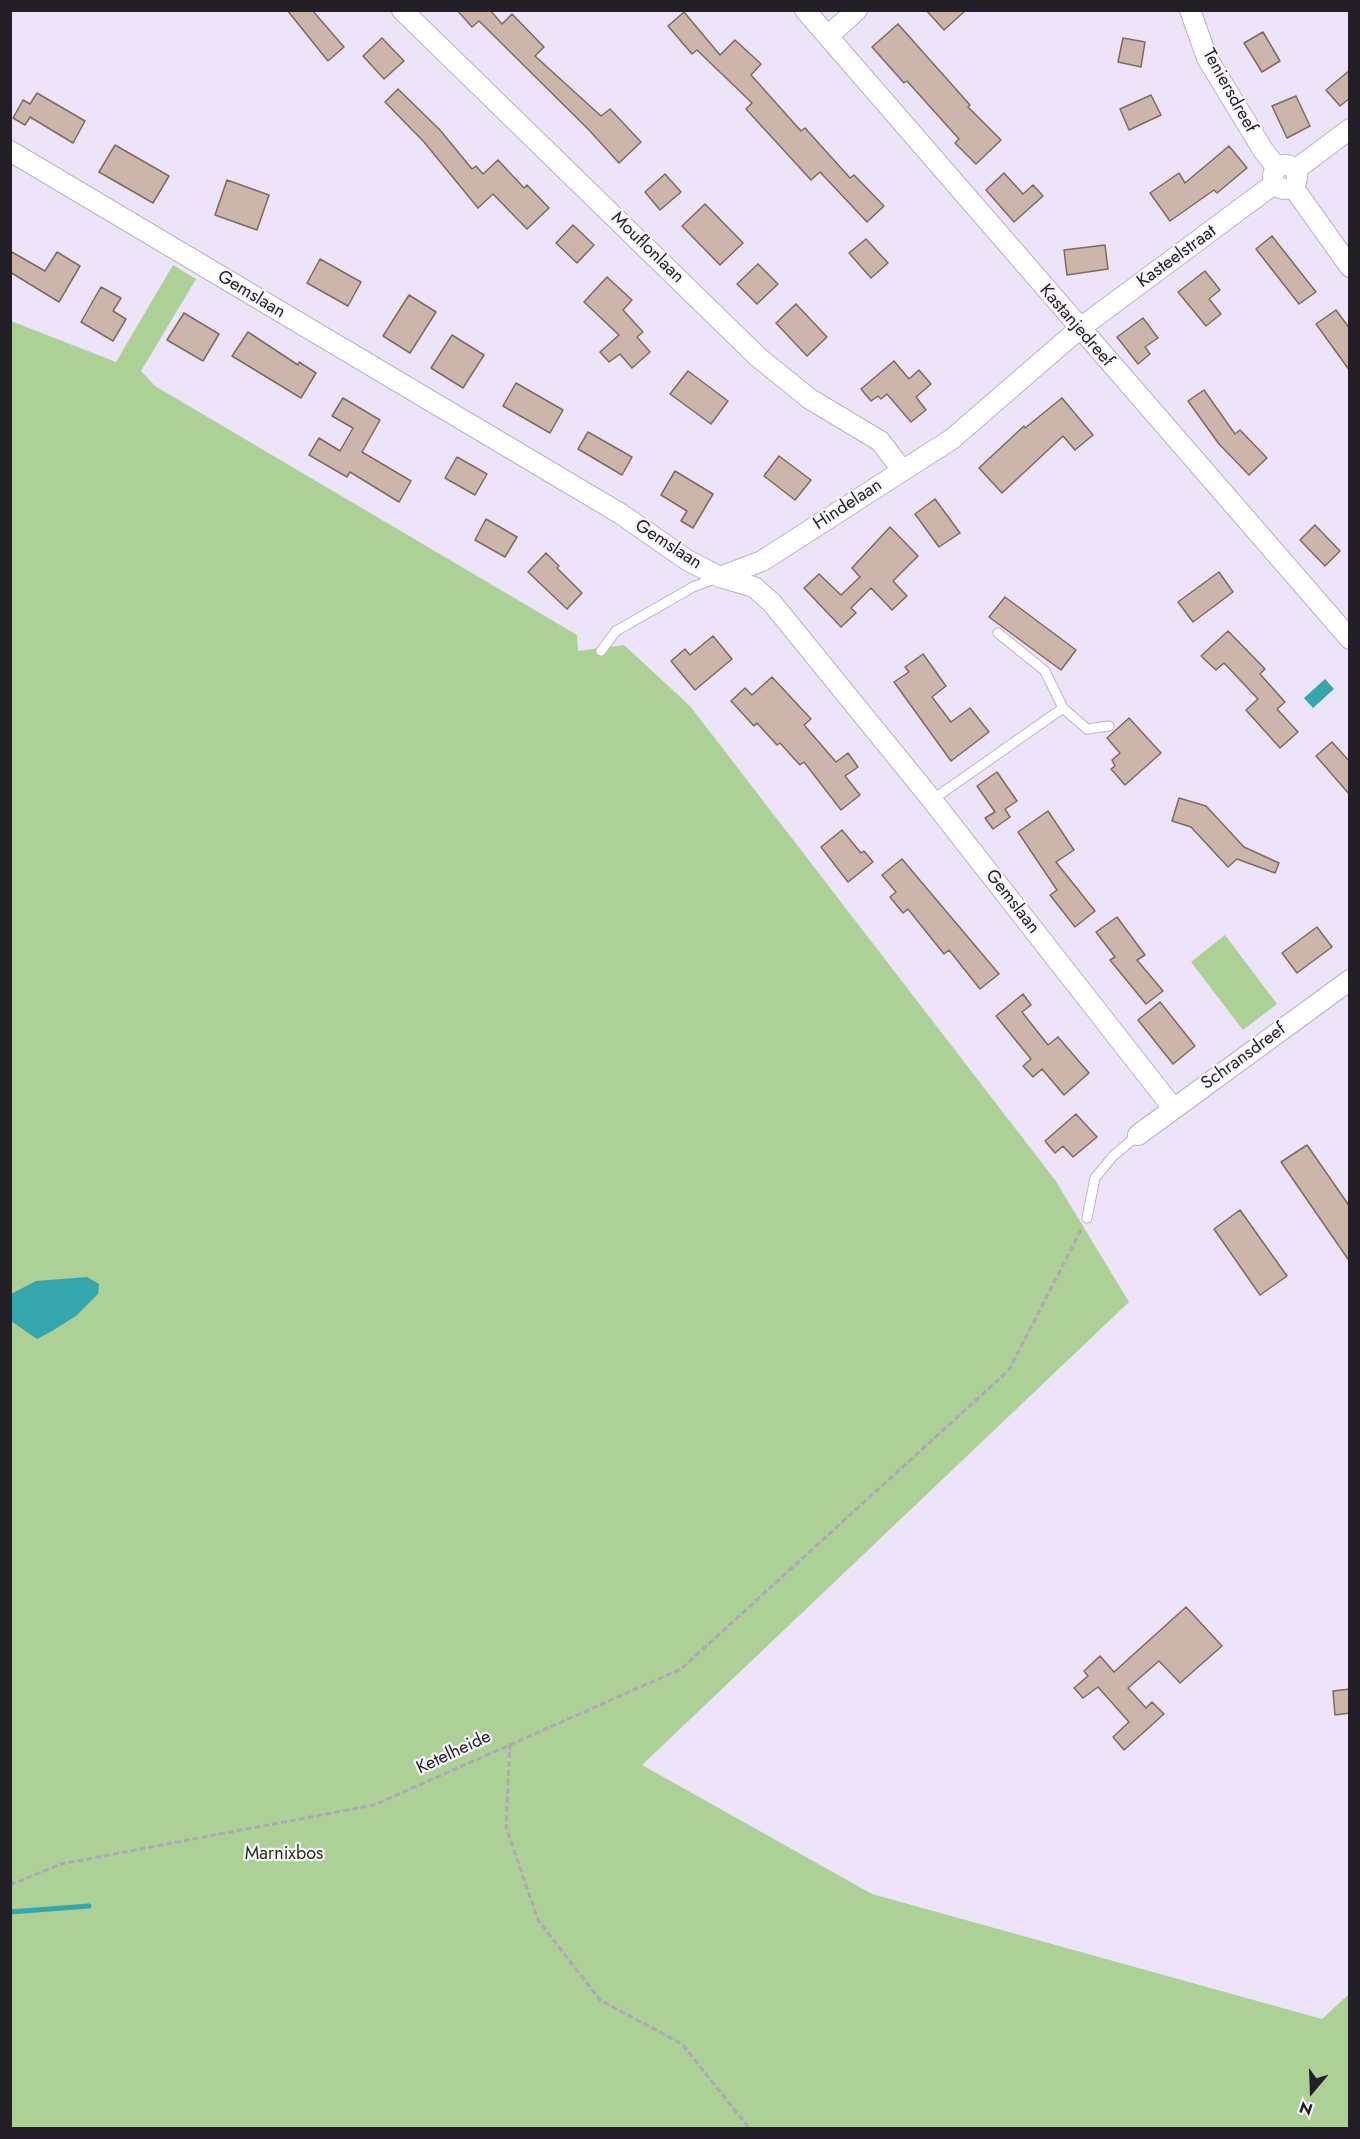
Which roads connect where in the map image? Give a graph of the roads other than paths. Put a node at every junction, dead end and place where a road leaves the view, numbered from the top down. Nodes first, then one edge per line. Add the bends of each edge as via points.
1 (402, 10) edge
2 (805, 10) edge
3 (857, 10) edge
4 (1190, 10) edge
5 (828, 36) junction
6 (1350, 129) edge
7 (10, 151) edge
8 (1285, 177) junction
9 (1350, 267) edge
10 (1079, 329) junction
11 (902, 470) junction
12 (720, 577) junction
13 (998, 633) dead end
14 (1350, 639) edge
15 (601, 651) dead end
16 (1063, 708) junction
17 (1109, 726) dead end
18 (932, 800) junction
19 (1350, 980) edge
20 (1173, 1108) junction
21 (1138, 1135) joint
22 (1087, 1218) road end

1 - 11 street, Mouflonlaan via 758,357 810,399 880,441
2 - 5 street, Kastanjedreef
3 - 5 street
4 - 8 street, Teniersdreef via 1208,57 1263,150
5 - 10 street, Kastanjedreef
6 - 8 street, Kasteelstraat
7 - 12 street, Gemslaan via 621,514 687,560
8 - 9 street, Teniersdreef
8 - 10 street, Kasteelstraat
10 - 11 street, Hindelaan via 952,439
10 - 14 street, Kastanjedreef
11 - 12 street, Hindelaan via 762,561
12 - 15 lane, Hindelaan via 693,587 616,632
12 - 18 street, Gemslaan via 754,587 772,603
13 - 16 lane via 1045,671
16 - 17 lane via 1087,729
16 - 18 lane
18 - 20 street, Gemslaan
19 - 20 street, Schransdreef
20 - 21 street, Schransdreef
21 - 22 lane via 1095,1178

